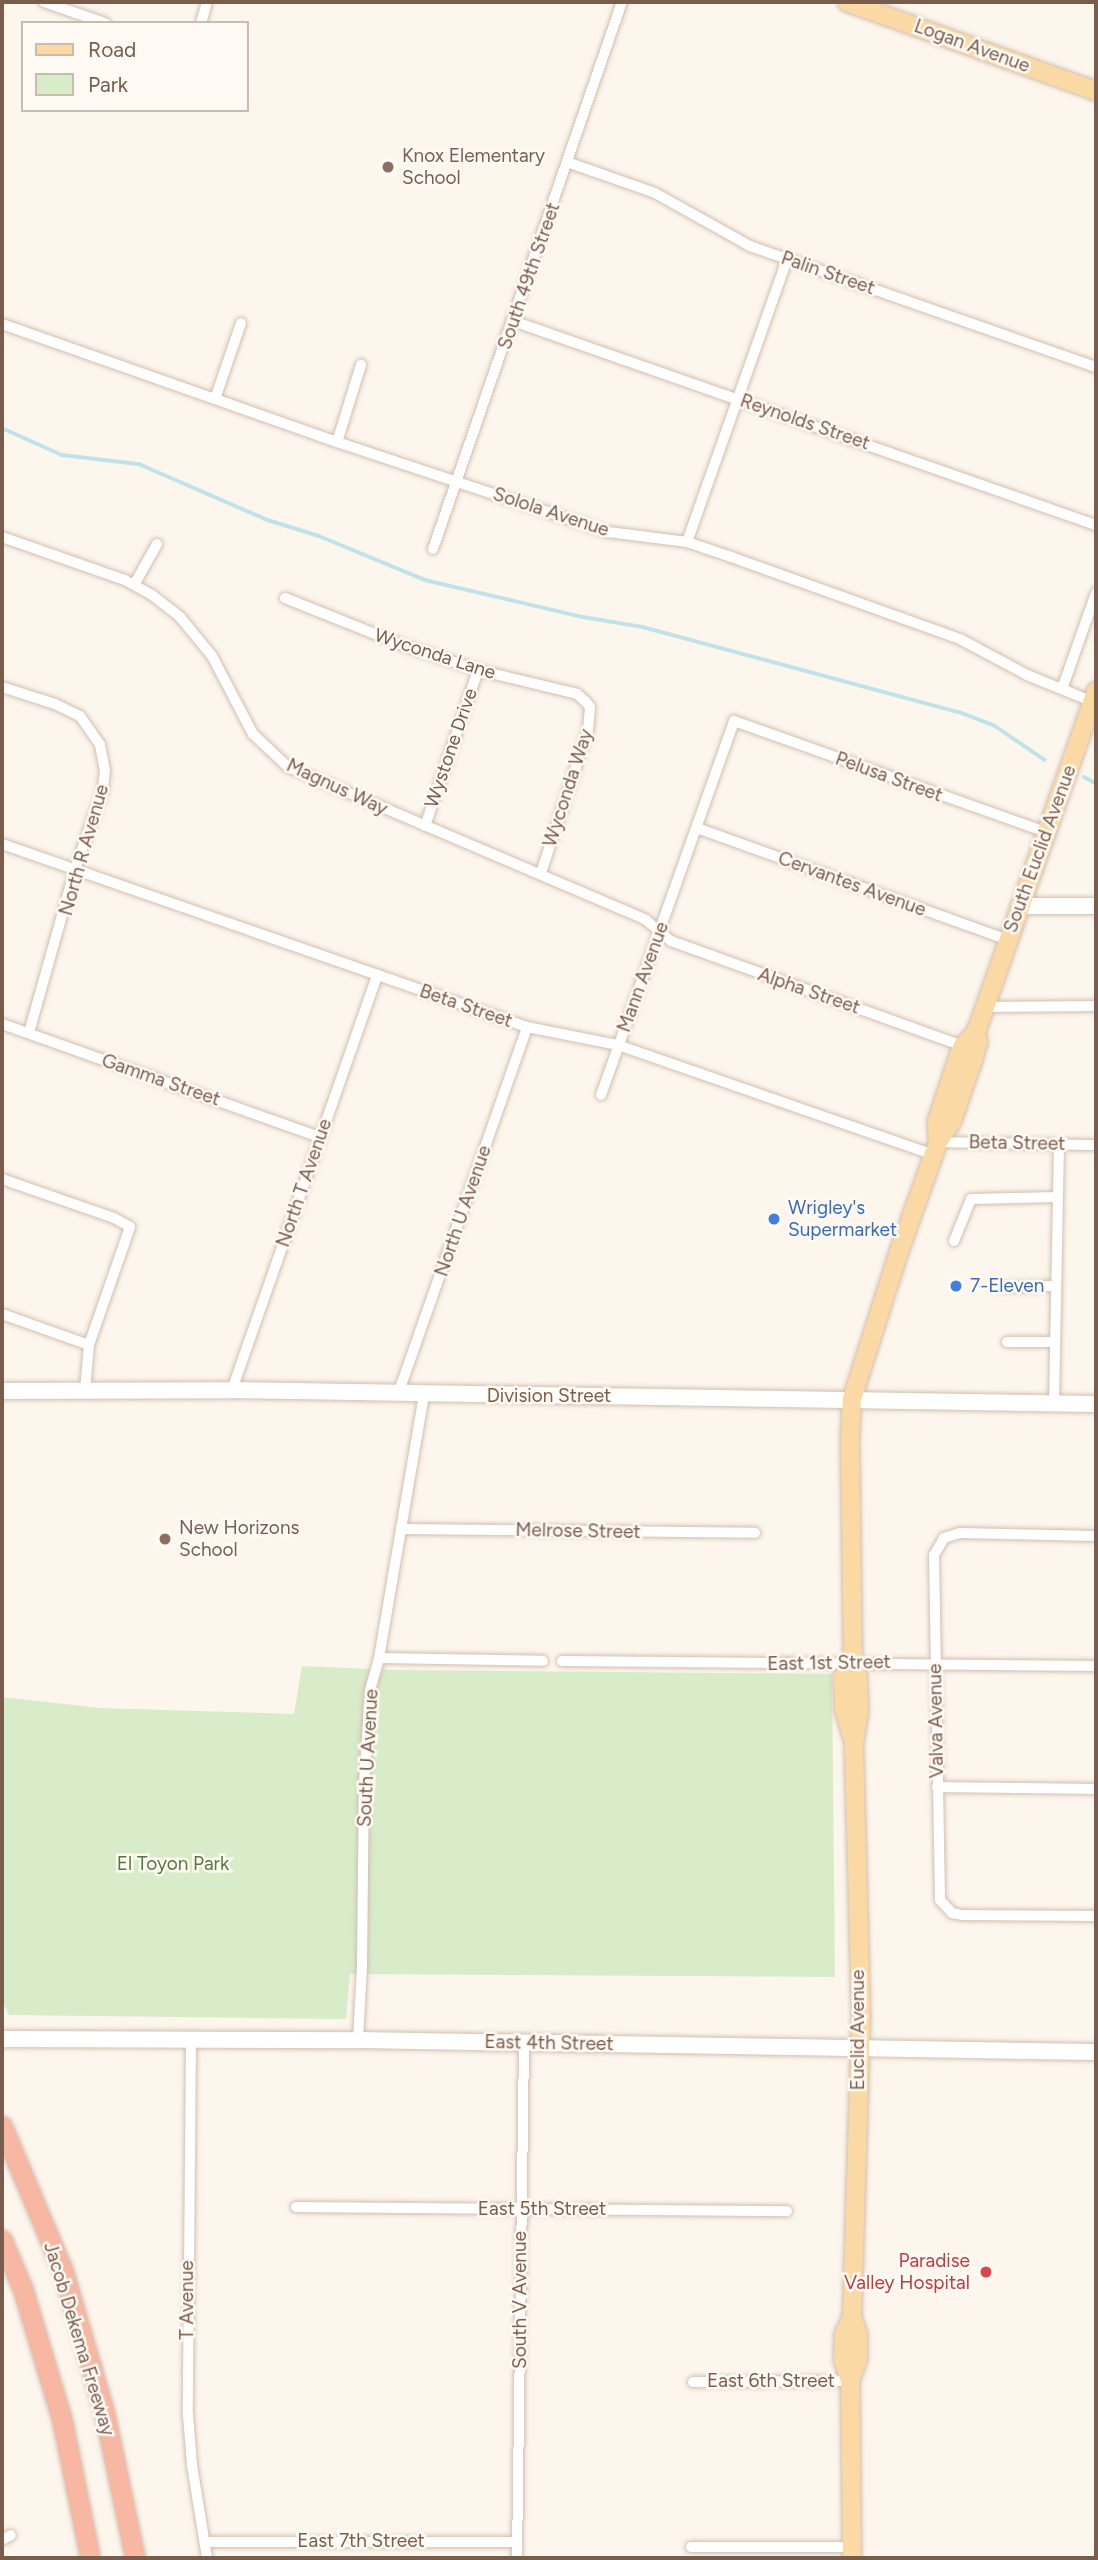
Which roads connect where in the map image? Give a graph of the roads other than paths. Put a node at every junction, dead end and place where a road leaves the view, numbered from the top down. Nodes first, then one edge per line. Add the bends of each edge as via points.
1 (44, 2) edge
2 (208, 2) edge
3 (622, 2) edge
4 (847, 2) edge
5 (99, 21) edge
6 (202, 21) edge
7 (1096, 91) edge
8 (567, 162) junction
9 (787, 259) junction
10 (513, 321) junction
11 (242, 323) dead end
12 (2, 324) edge
13 (361, 365) dead end
14 (1096, 367) edge
15 (215, 399) junction
16 (738, 399) junction
17 (337, 442) junction
18 (457, 481) junction
19 (1096, 525) edge
20 (2, 537) edge
21 (688, 542) junction
22 (157, 544) dead end
23 (433, 549) dead end
24 (134, 584) junction
25 (1096, 593) edge
26 (285, 598) dead end
27 (478, 670) junction
28 (2, 687) edge
29 (1062, 689) junction
30 (1095, 699) edge
31 (586, 702) joint
32 (734, 721) joint
33 (425, 826) junction
34 (697, 828) junction
35 (1045, 832) junction
36 (2, 844) edge
37 (75, 869) junction
38 (541, 873) junction
39 (1019, 906) junction
40 (1096, 906) edge
41 (658, 930) junction
42 (1008, 940) junction
43 (377, 975) junction
44 (1096, 1006) edge
45 (985, 1007) junction
46 (2, 1024) edge
47 (527, 1027) junction
48 (976, 1032) junction
49 (29, 1033) junction
50 (618, 1045) junction
51 (963, 1046) junction
52 (601, 1095) dead end
53 (319, 1136) junction
54 (1059, 1144) junction
55 (1096, 1145) edge
56 (936, 1148) junction
57 (2, 1180) edge
58 (1058, 1197) junction
59 (954, 1241) dead end
60 (1056, 1286) junction
61 (997, 1287) dead end
62 (2, 1314) edge
63 (1007, 1342) dead end
64 (1055, 1342) junction
65 (89, 1345) junction
66 (85, 1390) junction
67 (232, 1390) junction
68 (2, 1391) edge
69 (398, 1394) junction
70 (424, 1395) junction
71 (852, 1399) junction
72 (1054, 1404) junction
73 (1096, 1405) edge
74 (401, 1529) junction
75 (755, 1533) dead end
76 (1096, 1536) edge
77 (379, 1658) junction
78 (543, 1661) dead end
79 (562, 1661) dead end
80 (935, 1662) junction
81 (852, 1663) junction
82 (1096, 1666) edge
83 (937, 1787) junction
84 (1096, 1789) edge
85 (1096, 1916) edge
86 (2, 2039) edge
87 (191, 2040) junction
88 (358, 2040) junction
89 (524, 2042) junction
90 (859, 2049) junction
91 (1096, 2052) edge
92 (2, 2126) edge
93 (296, 2207) dead end
94 (521, 2209) junction
95 (787, 2211) dead end
96 (2, 2239) edge
97 (2, 2252) edge
98 (18, 2279) junction
99 (850, 2381) junction
100 (693, 2382) dead end
101 (205, 2542) junction
102 (516, 2542) junction
103 (691, 2547) dead end
104 (852, 2553) edge
105 (90, 2558) edge
106 (135, 2558) edge
107 (207, 2558) edge
108 (517, 2558) edge

1 - 5 street
2 - 6 street
3 - 8 street, South 49th Street
4 - 7 main road, Logan Avenue
8 - 9 street, Palin Street via 655,193 750,246
8 - 10 street, South 49th Street
9 - 14 street, Palin Street
9 - 16 street
10 - 16 street, Reynolds Street
10 - 18 street, South 49th Street
11 - 15 street
12 - 15 street, Solola Avenue
13 - 17 street
15 - 17 street, Solola Avenue
16 - 19 street, Reynolds Street
16 - 21 street
17 - 18 street, Solola Avenue
18 - 21 street, Solola Avenue via 608,532
18 - 23 street, South 49th Street
20 - 24 street, Magnus Way
21 - 29 street, Solola Avenue via 960,639
22 - 24 street
24 - 33 street, Magnus Way via 186,623 212,656 263,747 288,767
25 - 29 street
26 - 27 street, Wyconda Lane
27 - 31 street, Wyconda Lane via 577,694
27 - 33 street, Wystone Drive
28 - 37 street, North R Avenue via 80,716 97,738 104,760 103,790
29 - 30 street, Solola Avenue
30 - 35 main road, South Euclid Avenue
31 - 38 street, Wyconda Way via 590,707 588,730
32 - 34 street, Mann Avenue
32 - 35 street, Pelusa Street
33 - 38 street, Magnus Way
34 - 41 street, Mann Avenue
34 - 42 street, Cervantes Avenue
35 - 39 main road, South Euclid Avenue
36 - 37 street, Beta Street
37 - 43 street, Beta Street
37 - 49 street, North R Avenue
38 - 41 street, Magnus Way via 646,920
39 - 40 street
39 - 42 main road, South Euclid Avenue
41 - 50 street, Mann Avenue
41 - 51 street, Alpha Street via 671,942
42 - 45 main road, South Euclid Avenue
43 - 47 street, Beta Street
43 - 53 street, North T Avenue
44 - 45 street
45 - 48 main road, South Euclid Avenue
46 - 49 street, Gamma Street
47 - 50 street, Beta Street
47 - 69 street, North U Avenue
48 - 51 main road
48 - 56 main road via 978,1042 952,1121
49 - 53 street, Gamma Street
50 - 52 street, Mann Avenue
50 - 56 street, Beta Street
51 - 56 main road via 937,1121
53 - 67 street, North T Avenue
54 - 55 street, Beta Street
54 - 56 street, Beta Street
54 - 58 street
56 - 71 main road, Euclid Avenue
57 - 65 street via 130,1227
58 - 59 street via 971,1199
58 - 60 street
60 - 61 street
60 - 64 street
62 - 65 street
63 - 64 street
64 - 72 street
65 - 66 street
66 - 67 street, Division Street
66 - 68 street, Division Street
67 - 69 street, Division Street
69 - 70 street, Division Street
70 - 71 street, Division Street
70 - 74 street, South U Avenue
71 - 72 street, Division Street
71 - 81 main road, Euclid Avenue
72 - 73 street, Division Street
74 - 75 street, Melrose Street
74 - 77 street, South U Avenue
76 - 80 street, Valva Avenue via 960,1533 944,1538 934,1555
77 - 78 street
77 - 88 street, South U Avenue via 370,1690 364,1783
79 - 81 street, East 1st Street
80 - 81 street, East 1st Street
80 - 82 street, East 1st Street
80 - 83 street, Valva Avenue
81 - 90 main road, Euclid Avenue via 843,1677 844,1709 854,1743
83 - 84 street
83 - 85 street, Valva Avenue via 940,1900 952,1913
86 - 87 street, East 4th Street
87 - 88 street, East 4th Street
87 - 101 street, T Avenue via 188,2415
88 - 89 street, East 4th Street
89 - 90 street, East 4th Street
89 - 94 street, South V Avenue
90 - 91 street, East 4th Street
90 - 99 main road, Euclid Avenue via 852,2317 858,2334 858,2365
92 - 106 highway, Jacob Dekema Freeway via 62,2271 104,2411
93 - 94 street, East 5th Street
94 - 95 street, East 5th Street
94 - 102 street, South V Avenue
96 - 98 highway, Jacob Dekema Freeway
97 - 98 highway
98 - 105 highway, Jacob Dekema Freeway via 62,2420
99 - 100 street, East 6th Street
99 - 104 main road, Euclid Avenue
101 - 102 street, East 7th Street
101 - 107 street, T Avenue
102 - 108 street, South V Avenue
103 - 104 street

